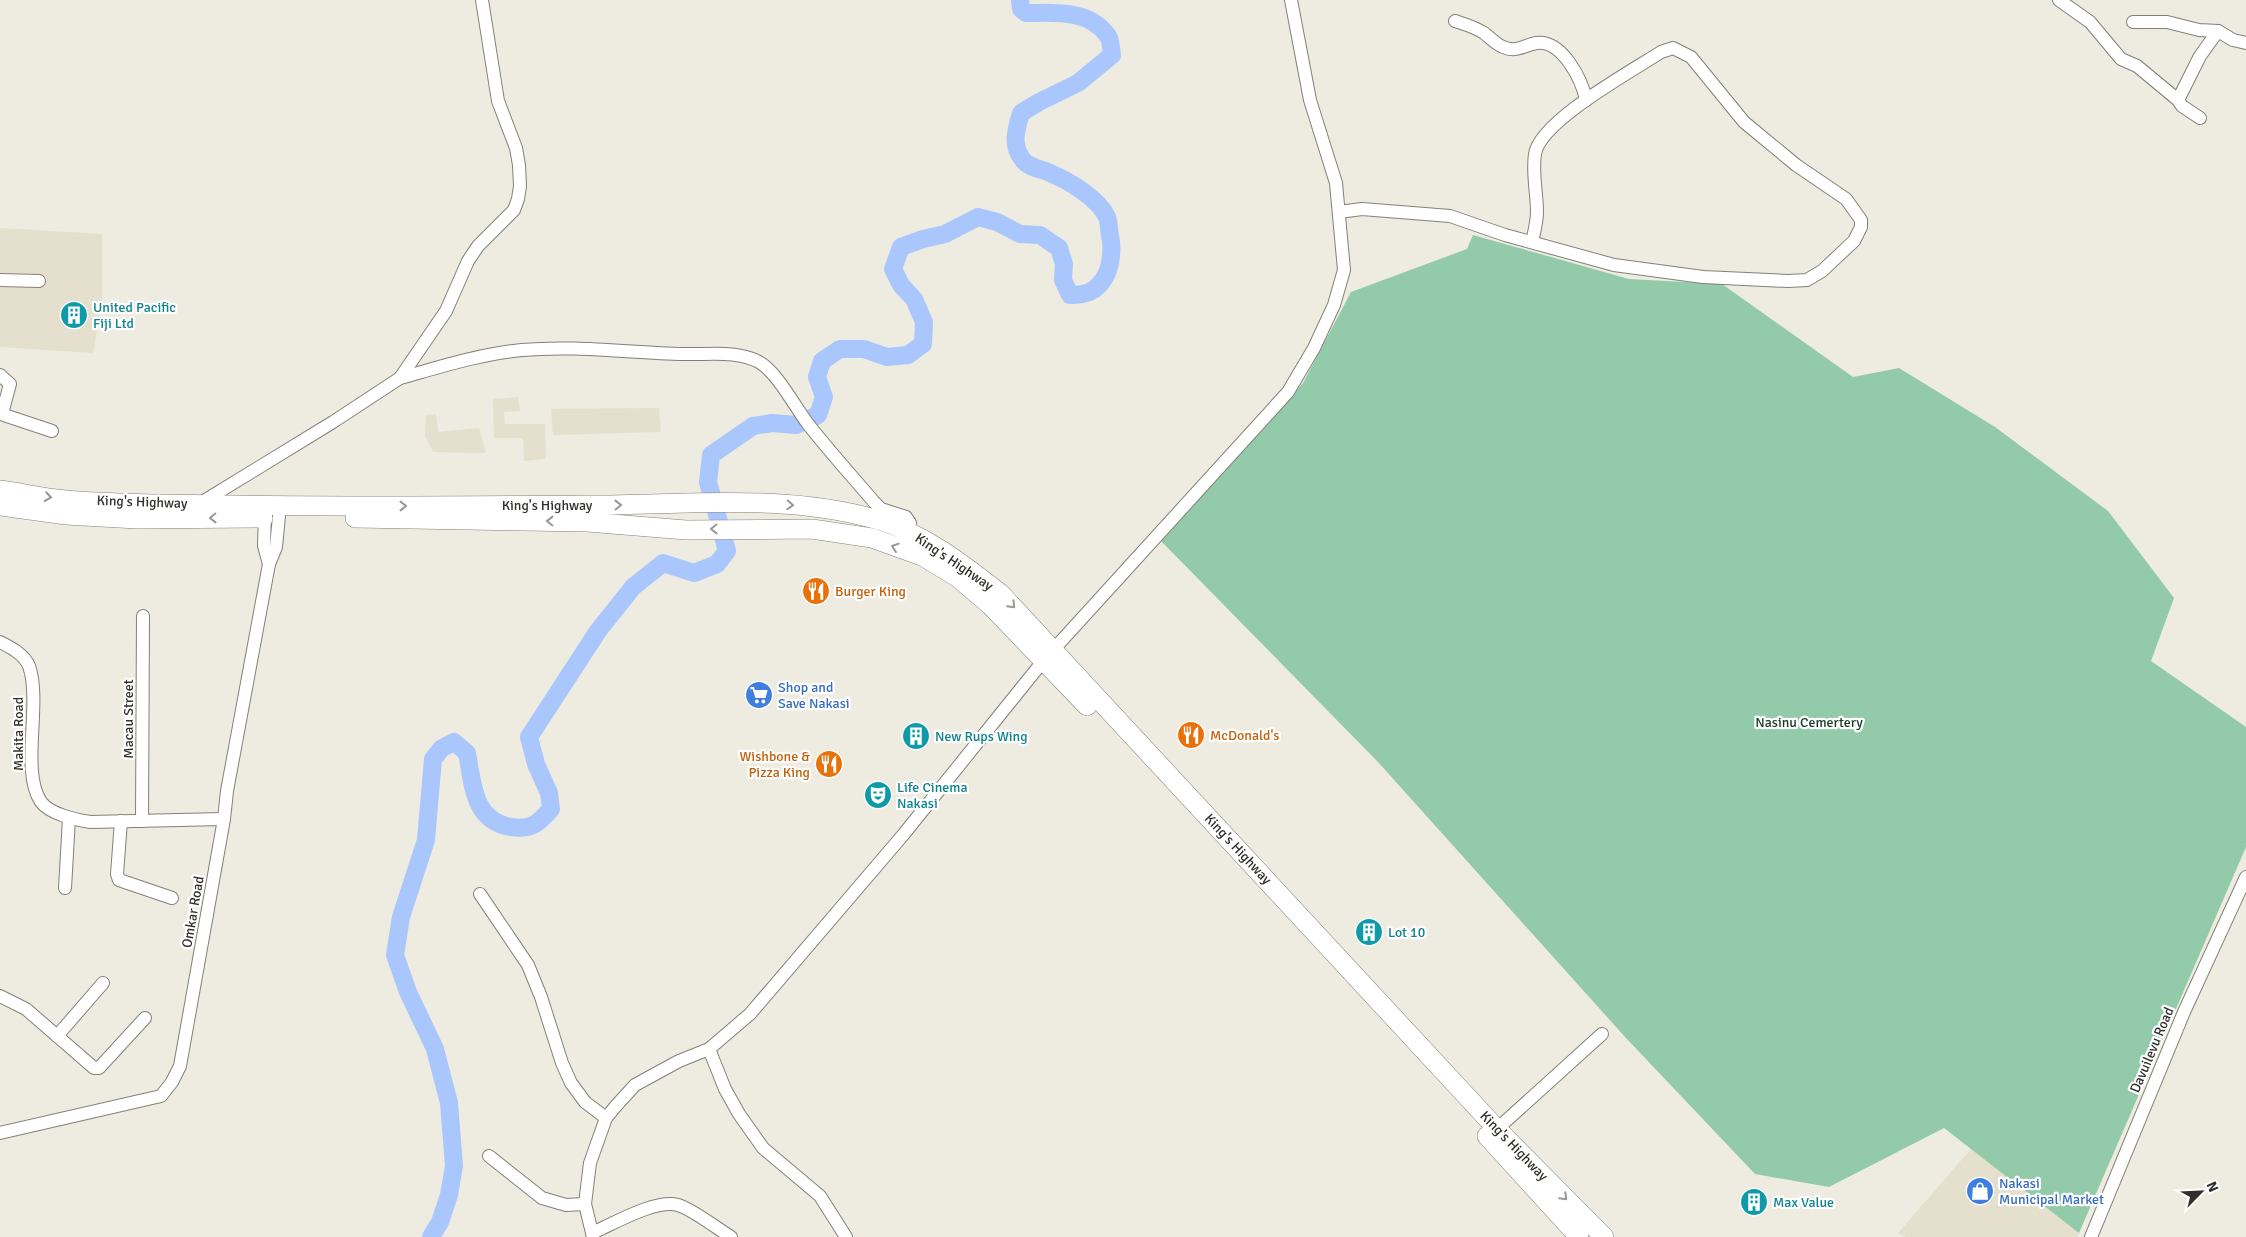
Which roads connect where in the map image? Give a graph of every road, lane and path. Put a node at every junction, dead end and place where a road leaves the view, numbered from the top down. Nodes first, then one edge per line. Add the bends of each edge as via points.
1 (482, 0) edge
2 (2059, 0) edge
3 (1294, 1) edge
4 (1455, 21) dead end
5 (2132, 22) dead end
6 (2218, 31) junction
7 (2246, 44) edge
8 (1586, 100) junction
9 (2178, 100) junction
10 (2200, 118) dead end
11 (1339, 212) junction
12 (1532, 242) junction
13 (0, 280) edge
14 (39, 280) dead end
15 (0, 375) edge
16 (400, 378) junction
17 (52, 431) dead end
18 (0, 490) edge
19 (198, 504) junction
20 (0, 506) edge
21 (272, 512) junction
22 (907, 532) junction
23 (143, 616) dead end
24 (0, 642) edge
25 (1049, 656) junction
26 (69, 818) junction
27 (224, 819) junction
28 (121, 821) junction
29 (142, 821) junction
30 (2246, 877) edge
31 (65, 888) dead end
32 (480, 894) dead end
33 (172, 898) dead end
34 (103, 983) dead end
35 (0, 996) edge
36 (145, 1018) dead end
37 (1602, 1034) dead end
38 (58, 1036) junction
39 (709, 1049) junction
40 (606, 1118) junction
41 (1497, 1129) junction
42 (0, 1132) edge
43 (489, 1156) dead end
44 (585, 1204) junction
45 (592, 1235) edge
46 (731, 1237) edge
47 (846, 1237) edge
48 (1579, 1237) edge
49 (1604, 1237) edge
50 (2091, 1237) edge

1 - 16 street via 498,101 516,148 518,199 514,210 478,246 468,261 446,311
2 - 9 street via 2090,22 2121,59 2137,66
3 - 11 street via 1310,100 1336,183
4 - 8 street via 1483,32 1504,48 1515,50 1537,43 1548,44 1570,63 1583,85
5 - 6 street via 2167,22
6 - 7 street
6 - 9 street via 2200,56
8 - 12 street via 1549,129 1539,142 1535,153 1537,214
8 - 12 street via 1661,52 1673,48 1681,51 1690,57 1744,122 1796,165 1846,199 1862,220 1861,227 1854,241 1808,280 1703,277 1614,265
9 - 10 street
11 - 12 street via 1362,209 1450,216
11 - 25 street via 1344,270 1334,305 1288,392
13 - 14 street
15 - 17 street via 10,384 4,416
16 - 19 street
16 - 22 street via 487,355 523,350 727,354 749,358 774,376 808,424 881,509 906,517 910,523
18 -> 19 highway, King's Highway via 65,500
19 - 21 highway, King's Highway
21 -> 20 highway, King's Highway via 137,519 66,515
21 -> 22 highway, King's Highway via 741,502 817,506 880,520
25 -> 21 highway, King's Highway via 957,578 922,556 863,537 812,529 686,530 588,522
21 - 27 street, Omkar Road via 276,547 269,564
22 -> 25 highway, King's Highway via 930,543 1001,594
23 - 29 street, Macau Street
24 - 26 street, Makita Road via 15,649 28,664 33,691 33,781 42,803
25 - 39 street via 903,835 750,1014
25 - 41 highway, King's Highway
25 - 48 highway, King's Highway
26 - 28 street, Makita Road via 90,822
26 - 31 street
27 - 29 street, Makita Road
27 - 42 street, Omkar Road via 185,1047 172,1082 160,1096 147,1101
28 - 29 street, Makita Road
28 - 33 street via 119,880
30 - 50 street, Davuilevu Road via 2184,1012
32 - 40 street via 528,965 562,1064 572,1083 585,1102
34 - 38 street
35 - 38 street via 26,1009
36 - 38 street via 96,1068
37 - 41 street
39 - 40 street via 635,1085
39 - 47 street via 725,1089 757,1140 779,1163 820,1196
40 - 44 street via 590,1163
41 -> 49 highway, King's Highway
43 - 44 street via 542,1198 566,1205
44 - 45 street
45 - 46 street via 639,1212 668,1204 680,1205

